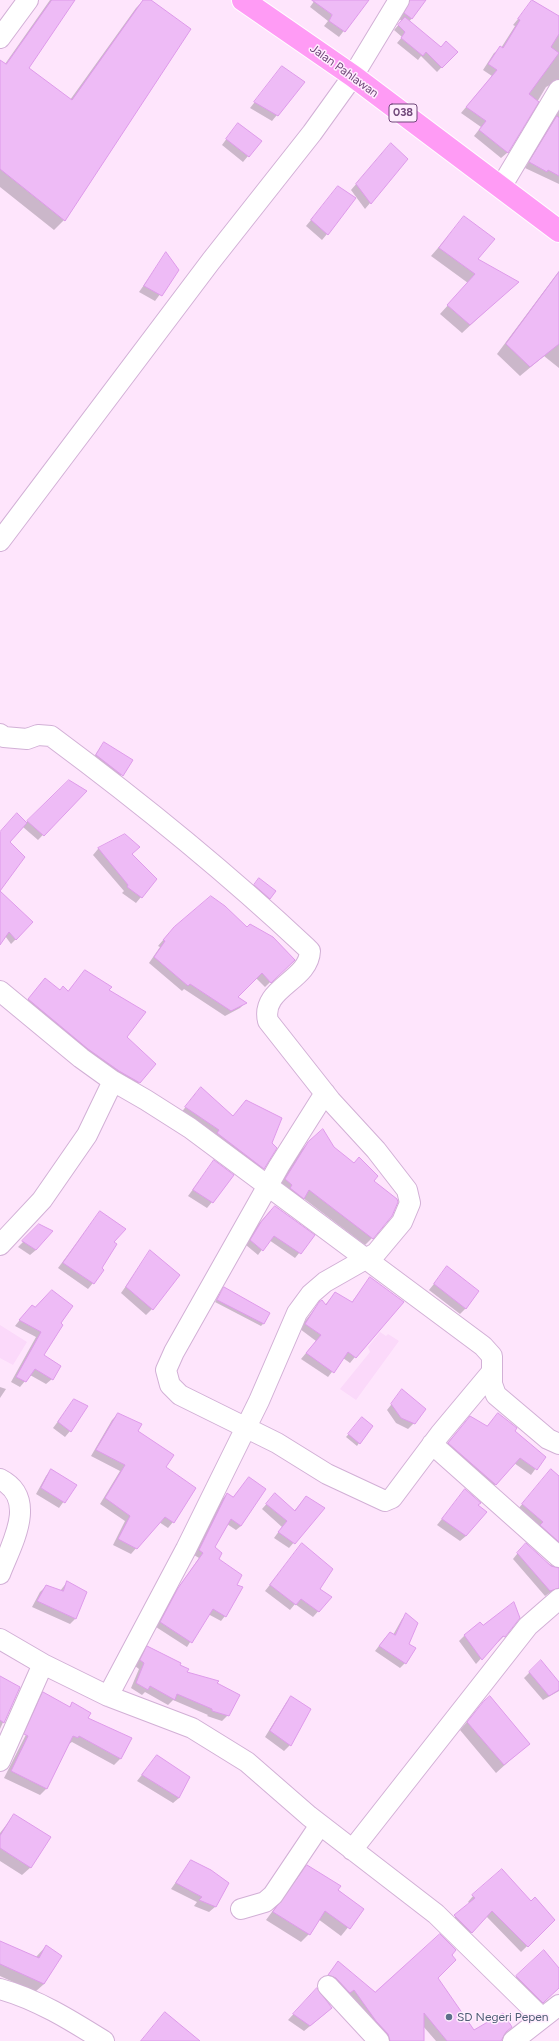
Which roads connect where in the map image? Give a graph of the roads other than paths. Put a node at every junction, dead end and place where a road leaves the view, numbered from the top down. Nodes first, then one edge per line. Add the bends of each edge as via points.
1 (28, 0) edge
2 (243, 0) edge
3 (398, 0) edge
4 (0, 38) edge
5 (354, 76) junction
6 (559, 90) edge
7 (501, 187) junction
8 (559, 231) edge
9 (0, 542) edge
10 (0, 734) edge
11 (0, 990) edge
12 (113, 1081) junction
13 (325, 1093) junction
14 (267, 1187) junction
15 (0, 1244) edge
16 (366, 1258) junction
17 (491, 1373) junction
18 (245, 1427) junction
19 (432, 1444) junction
20 (559, 1444) edge
21 (0, 1479) edge
22 (559, 1557) edge
23 (0, 1574) edge
24 (559, 1599) edge
25 (0, 1639) edge
26 (43, 1664) junction
27 (108, 1696) junction
28 (0, 1761) edge
29 (320, 1825) junction
30 (352, 1850) junction
31 (241, 1909) dead end
32 (328, 1986) dead end
33 (0, 1990) edge
34 (559, 2005) edge
35 (542, 2018) junction
36 (104, 2041) edge
37 (379, 2041) edge
38 (513, 2041) edge

1 - 4 street
2 - 5 main road, Jalan Pahlawan / 038
3 - 5 street
5 - 7 main road, Jalan Pahlawan / 038
5 - 9 street
6 - 7 street
7 - 8 main road, Jalan Pahlawan / 038
10 - 13 street via 4,737 27,739 38,735 51,736 202,853 306,947 310,952 307,964 274,996 266,1014 274,1031
11 - 12 street via 81,1058
12 - 14 street via 190,1128
12 - 15 street via 87,1135 46,1194
13 - 14 street
13 - 16 street via 376,1150 407,1190 410,1202 402,1222 376,1253
14 - 16 street
14 - 18 street via 189,1324 166,1370 170,1385 180,1395
16 - 17 street via 484,1346 492,1356
16 - 18 street via 326,1282 303,1304
17 - 19 street
17 - 20 street via 496,1395 548,1439
18 - 19 street via 327,1474 384,1501 392,1498
18 - 27 street via 186,1549
19 - 22 street
21 - 23 street via 14,1490 21,1503 18,1529
24 - 30 street via 528,1626
25 - 26 street
26 - 27 street
26 - 28 street
27 - 29 street via 192,1728 247,1762
29 - 30 street
29 - 31 street via 274,1895 264,1902
30 - 35 street via 436,1914
32 - 37 street
33 - 36 street via 13,1993 70,2019
34 - 35 street
35 - 38 street

